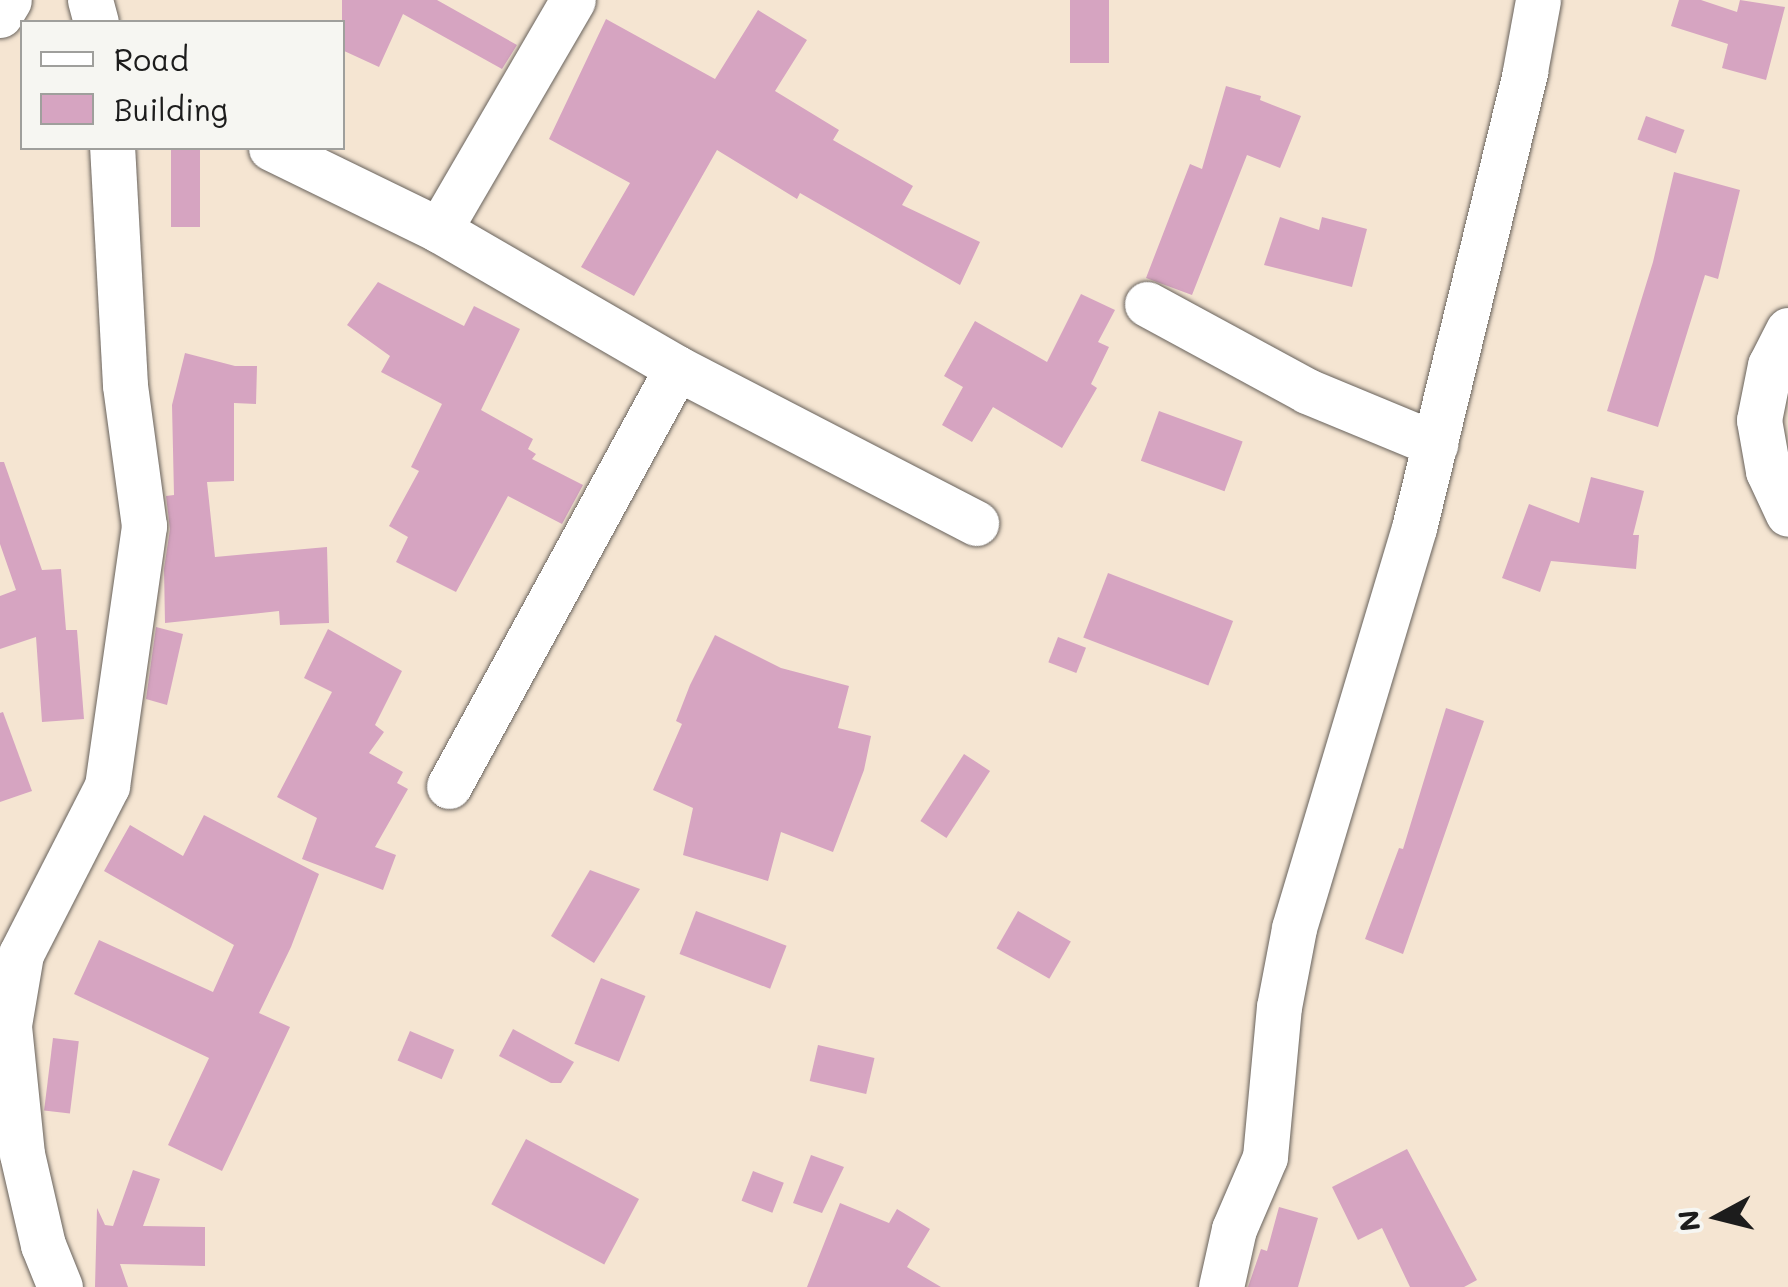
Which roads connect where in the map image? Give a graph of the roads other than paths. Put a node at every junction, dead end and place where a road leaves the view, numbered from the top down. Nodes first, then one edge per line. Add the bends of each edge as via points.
1 (9, 0) edge
2 (573, 0) edge
3 (1538, 0) edge
4 (0, 15) edge
5 (112, 150) edge
6 (275, 150) edge
7 (438, 230) junction
8 (1147, 304) dead end
9 (1788, 330) edge
10 (677, 368) junction
11 (1435, 444) junction
12 (1788, 514) edge
13 (976, 523) dead end
14 (448, 786) dead end
15 (60, 1287) edge
16 (1221, 1287) edge

1 - 4 street
2 - 7 street
3 - 11 street
5 - 15 street via 124,385 144,526 108,786 21,954 9,1025 22,1154
6 - 7 street
7 - 10 street
8 - 11 street via 1307,391
9 - 12 street via 1770,364 1759,420 1768,471
10 - 13 street
10 - 14 street
11 - 16 street via 1294,928 1265,1157 1234,1229

